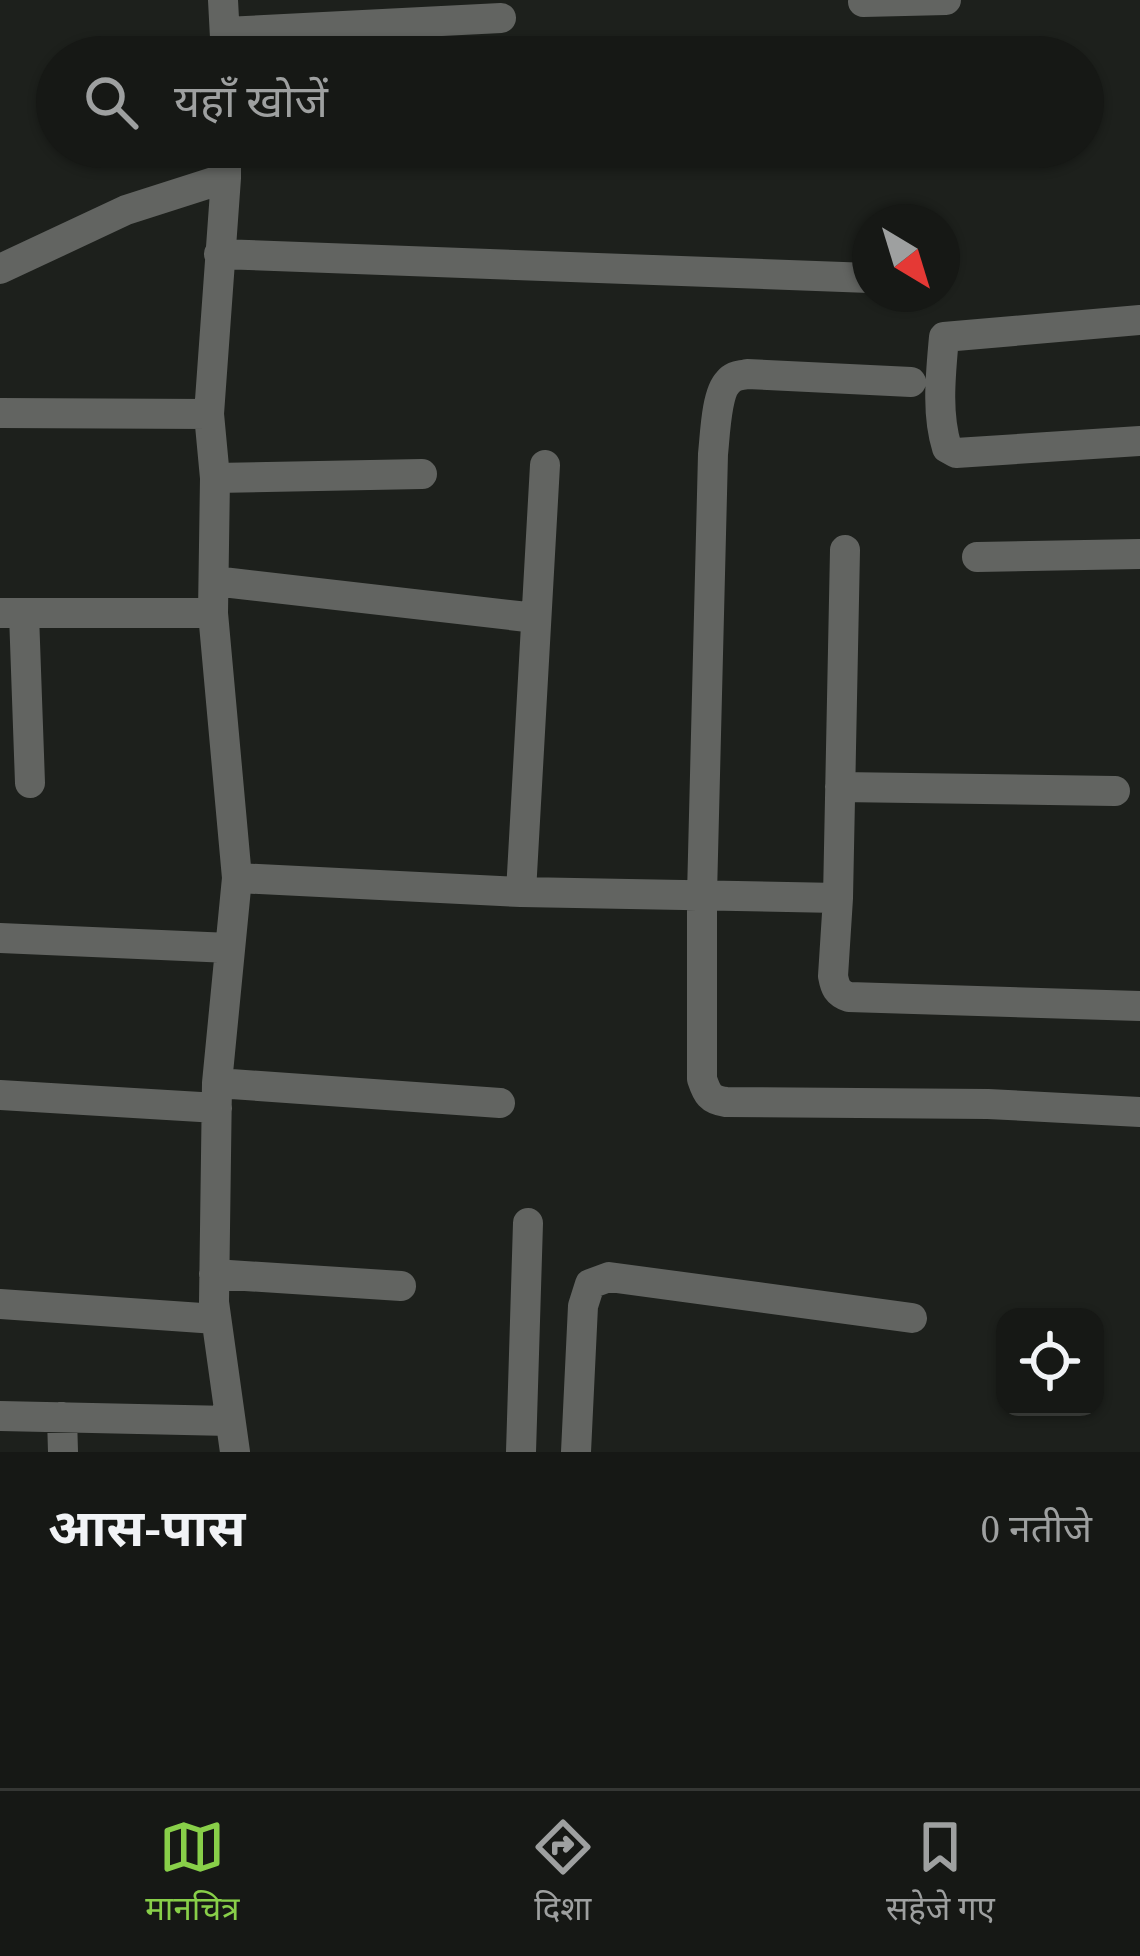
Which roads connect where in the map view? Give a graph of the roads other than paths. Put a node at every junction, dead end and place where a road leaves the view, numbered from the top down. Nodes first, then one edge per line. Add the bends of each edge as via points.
1 (223, 0) edge
2 (946, 0) edge
3 (863, 2) edge
4 (501, 18) dead end
5 (225, 36) edge
6 (318, 36) edge
7 (214, 168) edge
8 (226, 168) edge
9 (219, 254) junction
10 (0, 269) edge
11 (852, 277) edge
12 (1140, 320) edge
13 (911, 382) dead end
14 (0, 413) edge
15 (208, 414) junction
16 (1140, 441) edge
17 (545, 465) dead end
18 (422, 474) dead end
19 (215, 478) junction
20 (845, 550) dead end
21 (1140, 554) edge
22 (977, 557) dead end
23 (214, 580) junction
24 (213, 613) junction
25 (12, 614) edge
26 (536, 618) junction
27 (30, 783) dead end
28 (840, 788) junction
29 (1115, 791) dead end
30 (237, 878) junction
31 (521, 892) junction
32 (702, 895) junction
33 (838, 898) junction
34 (0, 938) edge
35 (230, 948) junction
36 (1140, 1006) edge
37 (0, 1095) edge
38 (217, 1095) junction
39 (500, 1102) dead end
40 (1140, 1112) edge
41 (528, 1222) dead end
42 (214, 1274) junction
43 (401, 1286) dead end
44 (0, 1304) edge
45 (912, 1318) dead end
46 (216, 1319) junction
47 (0, 1416) edge
48 (62, 1418) junction
49 (230, 1421) junction
50 (63, 1452) edge
51 (235, 1452) edge
52 (520, 1452) edge
53 (577, 1452) edge

1 - 5 street
2 - 3 street
4 - 6 street
7 - 10 street
8 - 9 street
9 - 11 street
9 - 15 street
12 - 16 street via 944,337 940,384 944,438 956,453
13 - 32 street via 747,374 726,382 713,454
14 - 15 street
15 - 19 street
17 - 26 street
18 - 19 street
19 - 23 street
20 - 28 street
21 - 22 street
23 - 24 street
23 - 26 street
24 - 25 street
24 - 30 street
25 - 27 street
26 - 31 street
28 - 29 street
28 - 33 street
30 - 31 street
30 - 35 street
31 - 32 street
32 - 33 street
32 - 40 street via 702,1079 713,1100
33 - 36 street via 833,976 840,994
34 - 35 street
35 - 38 street
37 - 38 street
38 - 39 street
38 - 42 street
41 - 52 street
42 - 43 street
42 - 46 street
44 - 46 street
45 - 53 street via 597,1280 583,1306
46 - 49 street
47 - 48 street
48 - 49 street
48 - 50 street
49 - 51 street

